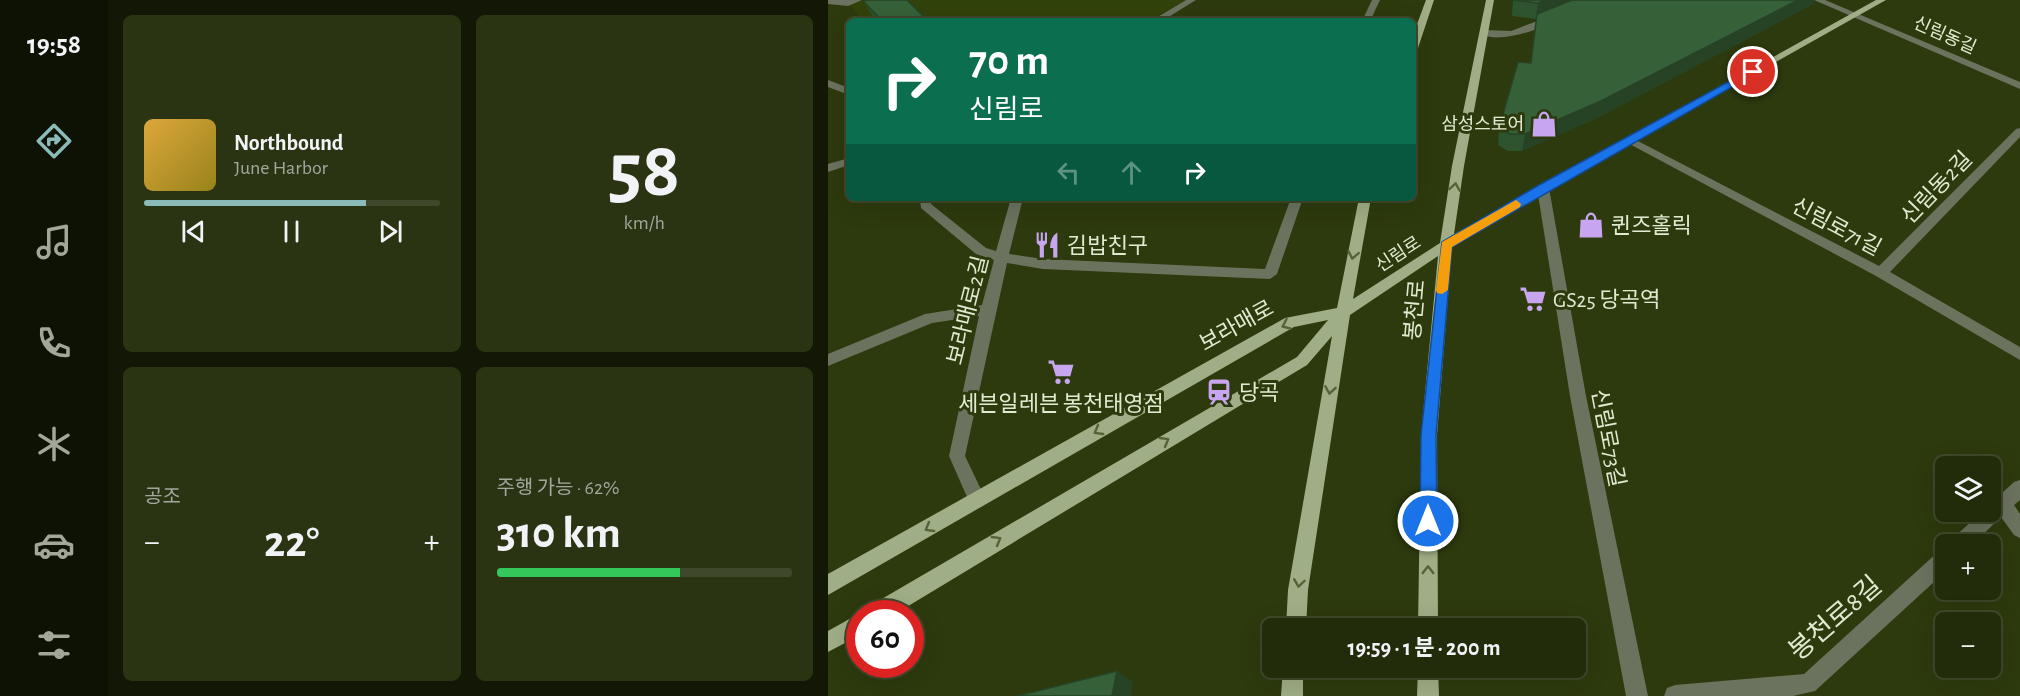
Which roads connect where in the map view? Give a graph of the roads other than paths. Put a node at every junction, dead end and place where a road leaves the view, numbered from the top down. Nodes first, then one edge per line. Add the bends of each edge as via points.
1 (858, 0) edge
2 (1192, 0) edge
3 (1376, 0) edge
4 (1430, 0) edge
5 (1490, 0) edge
6 (1818, 0) edge
7 (1882, 0) edge
8 (828, 1) edge
9 (1565, 13) edge
10 (1856, 14) junction
11 (1160, 18) edge
12 (1367, 18) edge
13 (1484, 33) junction
14 (1416, 40) edge
15 (828, 83) edge
16 (2020, 86) edge
17 (846, 91) edge
18 (2020, 131) edge
19 (1630, 141) junction
20 (846, 162) edge
21 (828, 168) edge
22 (1543, 188) junction
23 (926, 201) edge
24 (1016, 201) edge
25 (1296, 201) edge
26 (1364, 201) edge
27 (1446, 245) junction
28 (1002, 258) junction
29 (1881, 273) junction
30 (988, 309) junction
31 (1343, 312) junction
32 (2020, 354) edge
33 (828, 360) edge
34 (2020, 488) edge
35 (977, 500) junction
36 (2003, 505) junction
37 (2020, 529) edge
38 (1971, 534) edge
39 (1935, 569) edge
40 (828, 585) edge
41 (899, 600) edge
42 (1297, 618) edge
43 (1428, 618) edge
44 (846, 631) edge
45 (828, 642) edge
46 (1293, 678) edge
47 (1428, 678) edge
48 (1811, 690) edge
49 (1292, 696) edge
50 (1428, 696) edge
51 (1637, 696) edge
52 (1676, 696) edge

1 - 8 street
2 - 11 street
3 - 12 street
4 - 14 main road
5 - 13 main road, 봉천로
6 - 10 street, 신림동길
7 - 10 main road, 신림로
9 - 13 street via 1512,34
10 - 16 street, 신림동길
10 - 19 main road, 신림로
27 -> 13 main road, 봉천로
15 - 17 street
18 - 29 street, 신림동2길
19 - 22 main road, 신림로
19 - 29 street, 신림로71길
20 - 21 street
22 - 27 main road, 신림로
22 - 51 street, 신림로73길 via 1578,396
23 - 28 street via 925,205 981,251
24 - 28 street, 보라매로2길
25 - 28 street via 1270,274 1043,264
26 -> 31 main road
27 - 31 main road, 신림로
43 -> 27 main road, 봉천로 via 1429,435
28 - 30 street, 보라매로2길
29 - 32 street, 신림로71길
30 - 33 street via 930,318
30 - 35 street, 보라매로2길 via 957,456
31 -> 35 main road, 보라매로 via 1290,322
41 -> 31 main road via 1302,361
31 -> 42 main road
34 - 36 street
35 -> 40 main road, 보라매로
36 - 37 street
36 - 38 street
39 - 48 street, 봉천로8길
44 - 45 main road
46 - 49 main road
47 - 50 main road
48 - 52 street, 봉천로8길

